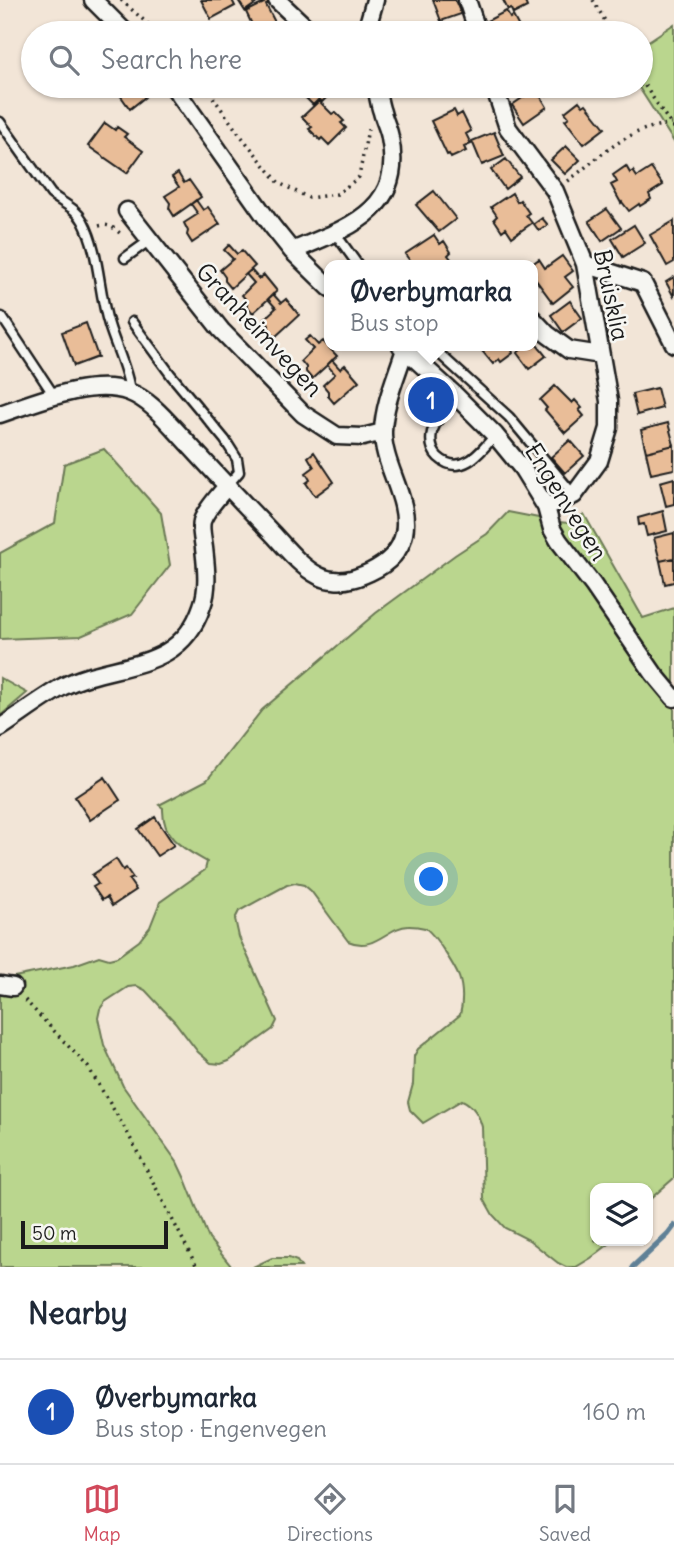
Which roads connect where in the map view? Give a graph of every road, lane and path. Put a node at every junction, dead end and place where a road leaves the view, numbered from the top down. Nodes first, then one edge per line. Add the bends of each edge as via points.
1 (93, 0) edge
2 (121, 0) edge
3 (277, 0) edge
4 (375, 0) edge
5 (467, 0) edge
6 (593, 0) edge
7 (114, 21) edge
8 (145, 21) edge
9 (299, 21) edge
10 (369, 21) edge
11 (474, 21) edge
12 (605, 21) edge
13 (181, 98) edge
14 (214, 98) edge
15 (378, 98) edge
16 (498, 98) edge
17 (653, 98) edge
18 (0, 122) edge
19 (671, 124) junction
20 (369, 126) dead end
21 (674, 129) edge
22 (555, 191) junction
23 (127, 211) dead end
24 (87, 230) junction
25 (335, 233) junction
26 (150, 240) junction
27 (136, 250) junction
28 (292, 251) junction
29 (125, 258) dead end
30 (354, 260) edge
31 (585, 264) junction
32 (324, 282) edge
33 (2, 317) dead end
34 (132, 322) dead end
35 (538, 324) edge
36 (674, 344) edge
37 (402, 351) edge
38 (407, 351) edge
39 (436, 351) edge
40 (601, 355) junction
41 (130, 392) junction
42 (456, 396) junction
43 (55, 397) junction
44 (0, 414) edge
45 (383, 432) junction
46 (495, 435) junction
47 (227, 486) junction
48 (574, 495) junction
49 (546, 507) junction
50 (674, 698) edge
51 (0, 728) edge
52 (7, 986) edge
53 (197, 1267) edge

1 - 7 street
2 - 8 path
3 - 9 street
4 - 10 street
5 - 11 street
6 - 12 path
13 - 28 street
14 - 20 path via 279,183 309,198 337,194 359,177
15 - 25 street via 390,138 393,171 386,194 364,218
16 - 22 street, Bruisklia via 508,128
17 - 19 path
18 - 24 lane via 51,194 73,208
19 - 21 path
19 - 22 path via 637,131
22 - 31 street, Bruisklia
23 - 26 street, Granheimvegen
24 - 27 path via 111,226
24 - 41 lane via 108,323
25 - 28 street
25 - 30 lane
26 - 27 lane
26 - 45 street, Granheimvegen via 221,330 303,414 337,436
27 - 29 lane
28 - 32 street
31 - 36 street via 643,283
31 - 40 street, Bruisklia
33 - 43 lane
34 - 47 lane via 237,459 239,472
35 - 40 street via 569,350
37 - 45 street
38 - 42 street, Engenvegen
39 - 48 lane via 509,417
40 - 48 street, Bruisklia via 609,428 599,461
41 - 43 street via 107,387
41 - 47 street via 154,407
42 - 46 street, Engenvegen
42 - 46 lane via 432,434 436,455 457,466 466,463
43 - 44 street
45 - 47 street via 388,464 404,509 404,534 395,556 353,579 319,576 298,561
46 - 49 street, Engenvegen
47 - 51 street via 202,522 203,604 182,640 141,664 63,687
48 - 49 street
49 - 50 street, Engenvegen via 559,541
52 - 53 path via 88,1068 126,1130

